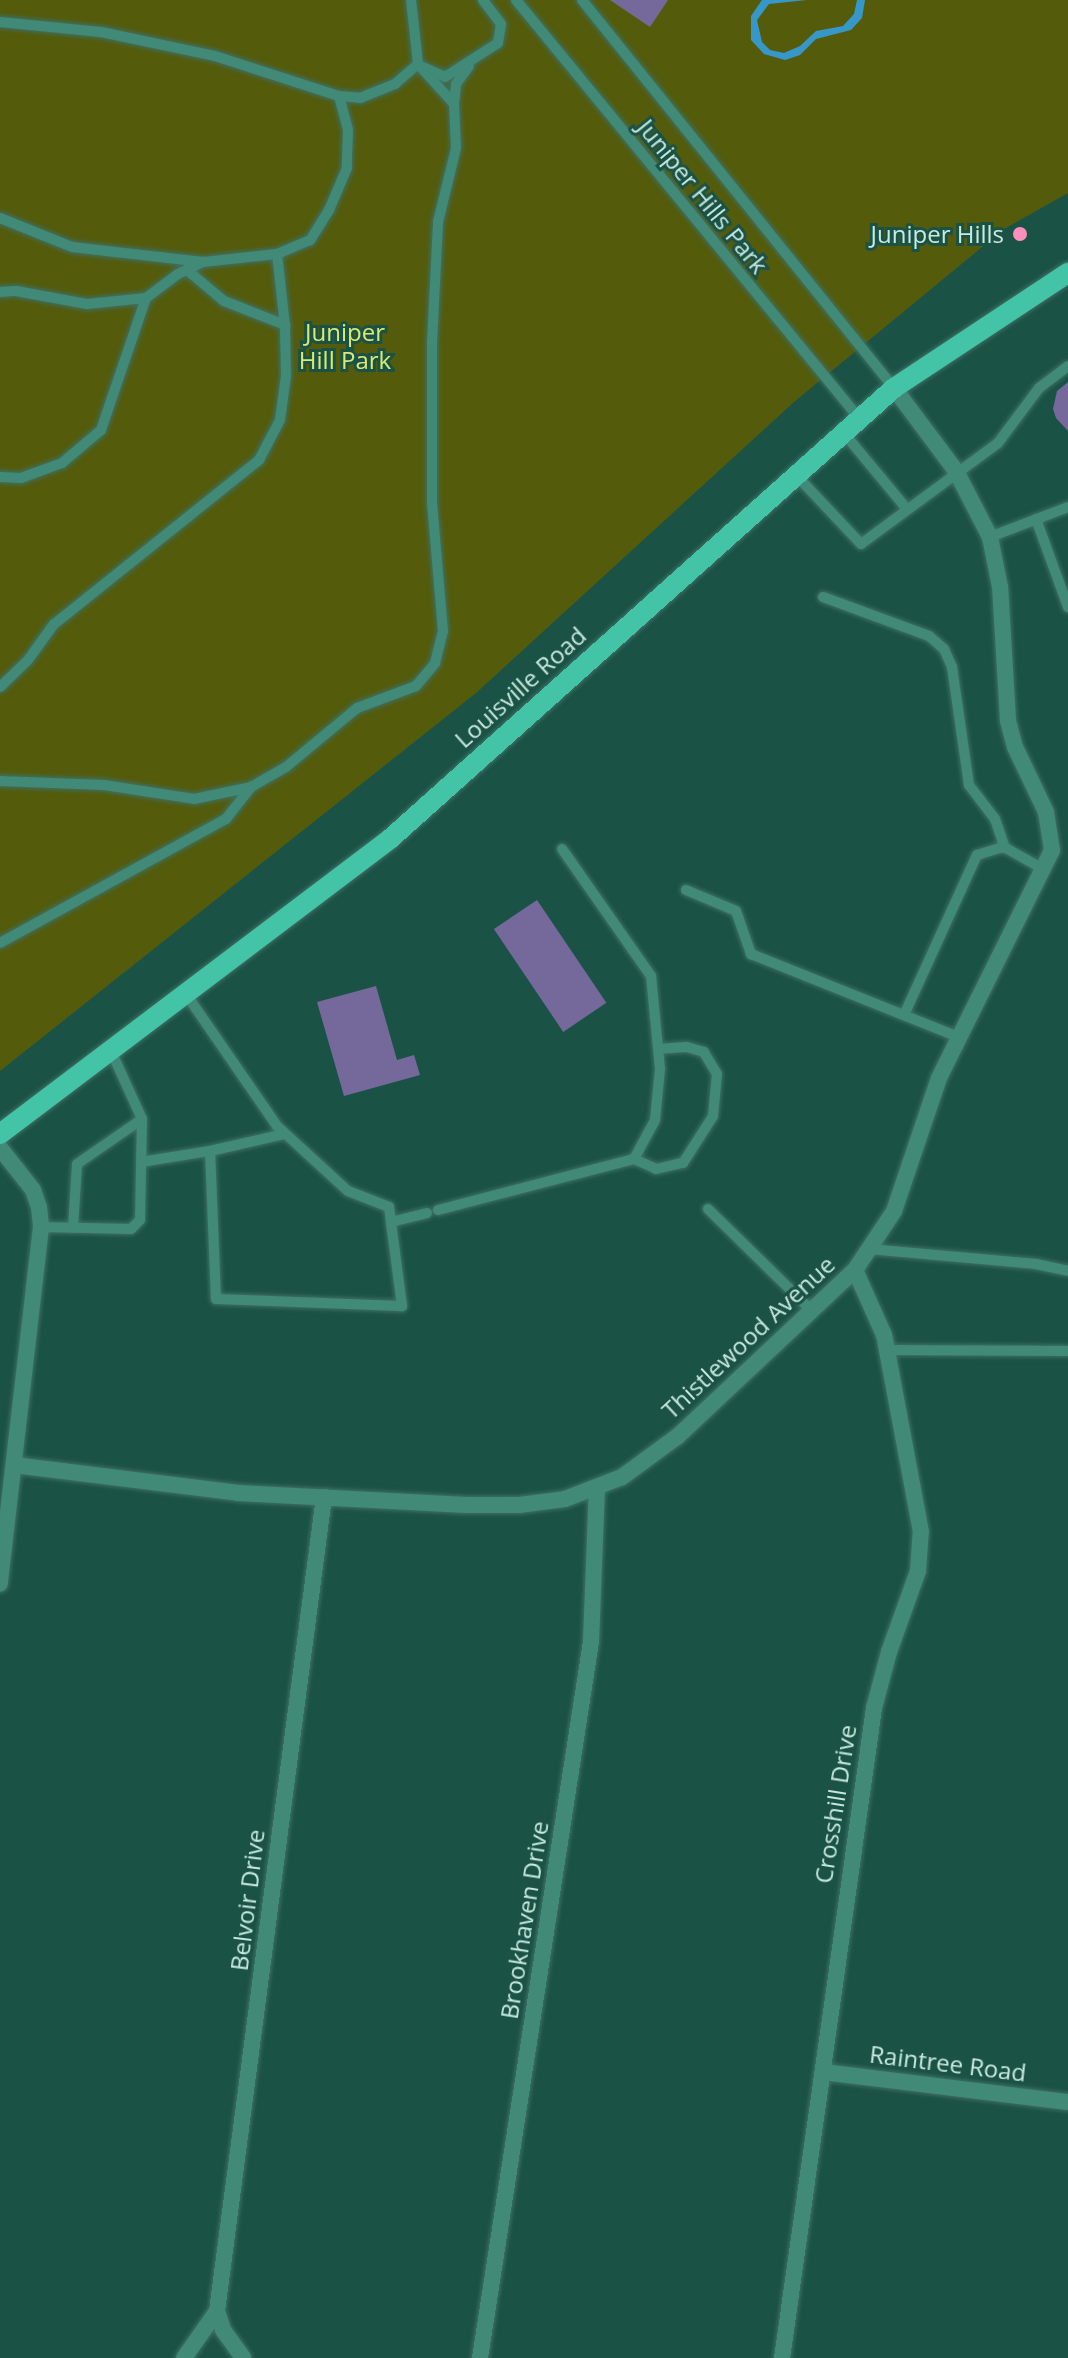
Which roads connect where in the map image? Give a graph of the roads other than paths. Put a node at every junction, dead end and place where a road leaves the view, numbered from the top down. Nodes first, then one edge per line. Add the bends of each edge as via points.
1 (411, 0) edge
2 (483, 0) edge
3 (516, 0) edge
4 (582, 0) edge
5 (0, 22) edge
6 (471, 63) junction
7 (418, 64) junction
8 (339, 96) junction
9 (454, 104) junction
10 (0, 218) edge
11 (277, 254) junction
12 (203, 262) junction
13 (187, 270) junction
14 (1068, 273) edge
15 (0, 292) edge
16 (146, 298) junction
17 (285, 325) junction
18 (1068, 366) edge
19 (894, 388) junction
20 (859, 418) junction
21 (843, 432) junction
22 (956, 471) junction
23 (795, 475) junction
24 (0, 477) edge
25 (1068, 507) edge
26 (907, 509) junction
27 (1036, 519) junction
28 (990, 537) junction
29 (823, 597) dead end
30 (1068, 607) edge
31 (0, 687) edge
32 (0, 781) edge
33 (251, 787) junction
34 (1005, 848) junction
35 (562, 849) dead end
36 (1051, 852) junction
37 (1068, 860) edge
38 (1043, 869) junction
39 (686, 890) dead end
40 (0, 943) edge
41 (186, 994) junction
42 (904, 1015) junction
43 (959, 1037) junction
44 (659, 1049) junction
45 (111, 1051) junction
46 (142, 1119) junction
47 (0, 1134) edge
48 (285, 1134) junction
49 (0, 1148) edge
50 (210, 1151) junction
51 (634, 1159) junction
52 (141, 1162) junction
53 (708, 1209) dead end
54 (391, 1222) junction
55 (41, 1227) junction
56 (73, 1228) junction
57 (869, 1249) junction
58 (855, 1270) junction
59 (1068, 1271) edge
60 (812, 1311) junction
61 (887, 1350) junction
62 (1068, 1351) edge
63 (7, 1464) edge
64 (597, 1489) junction
65 (324, 1497) junction
66 (0, 1584) edge
67 (823, 2072) junction
68 (1068, 2102) edge
69 (217, 2311) junction
70 (184, 2358) edge
71 (243, 2358) edge
72 (480, 2358) edge
73 (782, 2358) edge

1 - 7 lane
2 - 6 lane via 501,24 498,43
3 - 20 lane, Juniper Hills Park
4 - 19 lane, Juniper Hills Park
5 - 8 lane via 101,32 215,56
6 - 7 lane via 445,77
6 - 9 lane via 456,84
7 - 8 lane via 395,84 360,98
7 - 9 lane
8 - 11 lane via 348,130 347,168 310,240
9 - 33 lane via 456,148 438,222 432,342 432,503 443,631 435,663 416,686 357,708 286,767
10 - 12 lane via 72,247
11 - 12 lane
11 - 17 lane
12 - 13 lane
13 - 16 lane
13 - 17 lane via 224,301
14 - 19 main road, Louisville Road
15 - 16 lane via 87,304
16 - 24 lane via 101,430 62,463 21,478
17 - 31 lane via 280,420 259,460 54,624
18 - 22 lane via 1039,388 998,443
19 - 20 main road, Louisville Road
19 - 22 street
20 - 21 main road, Louisville Road
21 - 23 main road, Louisville Road
21 - 26 lane
22 - 26 lane
22 - 28 street
23 - 26 lane via 861,544
23 - 41 main road, Louisville Road via 390,839
25 - 27 lane
27 - 28 lane
27 - 30 lane
28 - 36 street via 1000,587 1008,720 1046,812
29 - 34 lane via 929,636 944,649 952,667 969,785 995,819
32 - 33 lane via 104,785 194,799
33 - 40 lane via 226,819
34 - 38 lane
34 - 42 lane via 977,855
35 - 44 lane via 651,976
36 - 37 street
36 - 38 street, Thistlewood Avenue
38 - 43 street, Thistlewood Avenue
39 - 42 lane via 736,911 751,954
41 - 45 main road, Louisville Road
41 - 48 lane
42 - 43 lane
43 - 57 street, Thistlewood Avenue via 939,1078 894,1211
44 - 51 lane via 655,1120
44 - 51 lane via 704,1052 717,1074 713,1116 683,1163 656,1169
45 - 46 lane
45 - 47 main road, Louisville Road
46 - 52 lane
46 - 56 lane via 77,1164
48 - 50 lane
48 - 54 lane via 348,1191 389,1207
49 - 55 street via 33,1190
50 - 52 lane
50 - 54 lane via 216,1299 402,1306
51 - 54 lane
52 - 56 lane via 137,1225
53 - 60 lane
55 - 56 lane
55 - 63 street
57 - 58 street, Thistlewood Avenue
57 - 59 lane
58 - 60 street, Thistlewood Avenue
58 - 61 street, Crosshill Drive
60 - 64 street, Thistlewood Avenue via 678,1436
61 - 62 lane
61 - 67 street, Crosshill Drive via 919,1518 918,1571 874,1708
63 - 65 street, Thistlewood Avenue via 147,1484
63 - 66 street
64 - 65 street, Thistlewood Avenue via 519,1505
64 - 72 street, Brookhaven Drive via 591,1642
65 - 69 street, Belvoir Drive
67 - 68 street, Raintree Road
67 - 73 street, Crosshill Drive
69 - 70 street, Belvoir Drive
69 - 71 street

